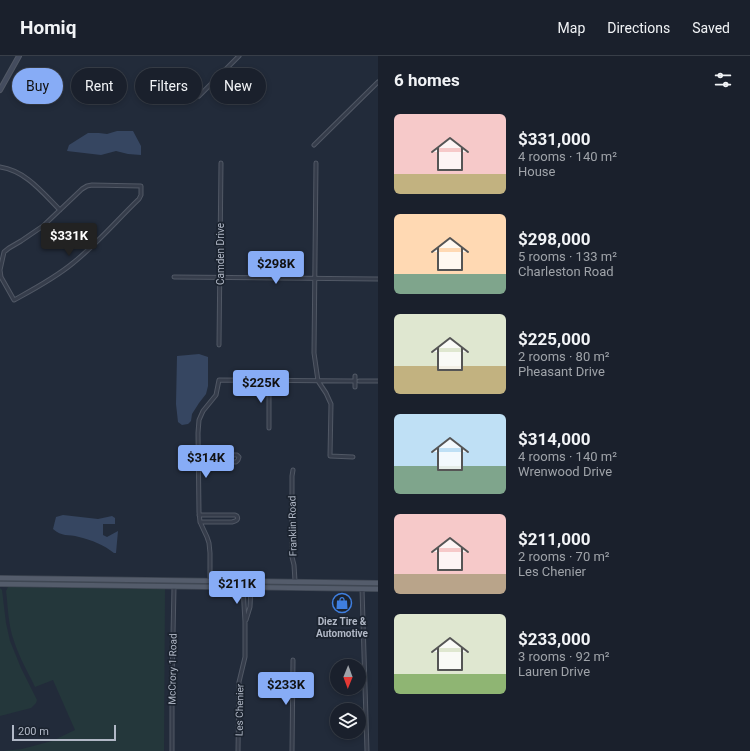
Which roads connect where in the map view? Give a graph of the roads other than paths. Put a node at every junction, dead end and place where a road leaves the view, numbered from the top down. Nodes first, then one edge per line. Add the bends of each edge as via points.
1 (19, 56) edge
2 (239, 56) edge
3 (378, 82) edge
4 (0, 90) edge
5 (202, 93) edge
6 (314, 145) dead end
7 (221, 163) dead end
8 (316, 163) dead end
9 (0, 167) edge
10 (60, 210) junction
11 (174, 277) dead end
12 (220, 277) junction
13 (315, 278) junction
14 (378, 279) edge
15 (219, 345) dead end
16 (355, 376) dead end
17 (269, 380) junction
18 (318, 381) junction
19 (357, 381) junction
20 (378, 381) edge
21 (355, 387) dead end
22 (269, 428) dead end
23 (199, 454) junction
24 (353, 457) dead end
25 (199, 462) junction
26 (293, 470) dead end
27 (199, 515) junction
28 (200, 522) junction
29 (0, 578) edge
30 (152, 580) junction
31 (210, 580) junction
32 (295, 581) junction
33 (308, 581) junction
34 (0, 584) edge
35 (378, 584) edge
36 (269, 585) junction
37 (120, 586) junction
38 (174, 586) junction
39 (244, 587) junction
40 (251, 587) junction
41 (362, 589) junction
42 (378, 589) edge
43 (245, 622) junction
44 (294, 660) dead end
45 (172, 751) edge
46 (238, 751) edge
47 (292, 751) edge
48 (367, 751) edge

1 - 4 street
2 - 5 street
3 - 6 street
7 - 12 street, Camden Drive
8 - 13 street
9 - 10 street via 17,172 28,179
10 - 10 street via 87,186 141,186 139,199 90,249 73,264 14,300 1,277 4,252 43,226
11 - 12 street
12 - 13 street
12 - 15 street, Camden Drive
13 - 14 street
13 - 18 street via 314,353
16 - 19 street
17 - 18 street
17 - 22 street
17 - 23 street via 219,380 216,394 199,420
18 - 19 street
18 - 24 street via 330,404 330,456
19 - 20 street
19 - 21 street
23 - 25 street
23 - 25 street via 237,454 239,457 236,462
25 - 27 street
26 - 32 street, Franklin Road via 291,506
27 - 28 street
27 - 28 street via 238,517 236,522
28 - 31 street via 207,537 210,554
29 - 30 main road
30 - 31 main road
30 - 37 main road via 146,584 131,583
31 - 32 main road
31 - 38 main road via 200,583 177,583
32 - 33 main road
33 - 35 main road
33 - 36 main road
34 - 37 main road
35 - 41 main road via 364,586
36 - 39 main road via 249,584
36 - 40 main road
36 - 41 main road
37 - 38 main road
38 - 39 main road
38 - 45 street, McCrory 1 Road
39 - 40 main road
39 - 43 street, Les Chenier
40 - 43 street, Les Chenier via 250,607
41 - 42 main road
41 - 48 street
43 - 46 street, Les Chenier via 245,657 239,682
44 - 47 street

